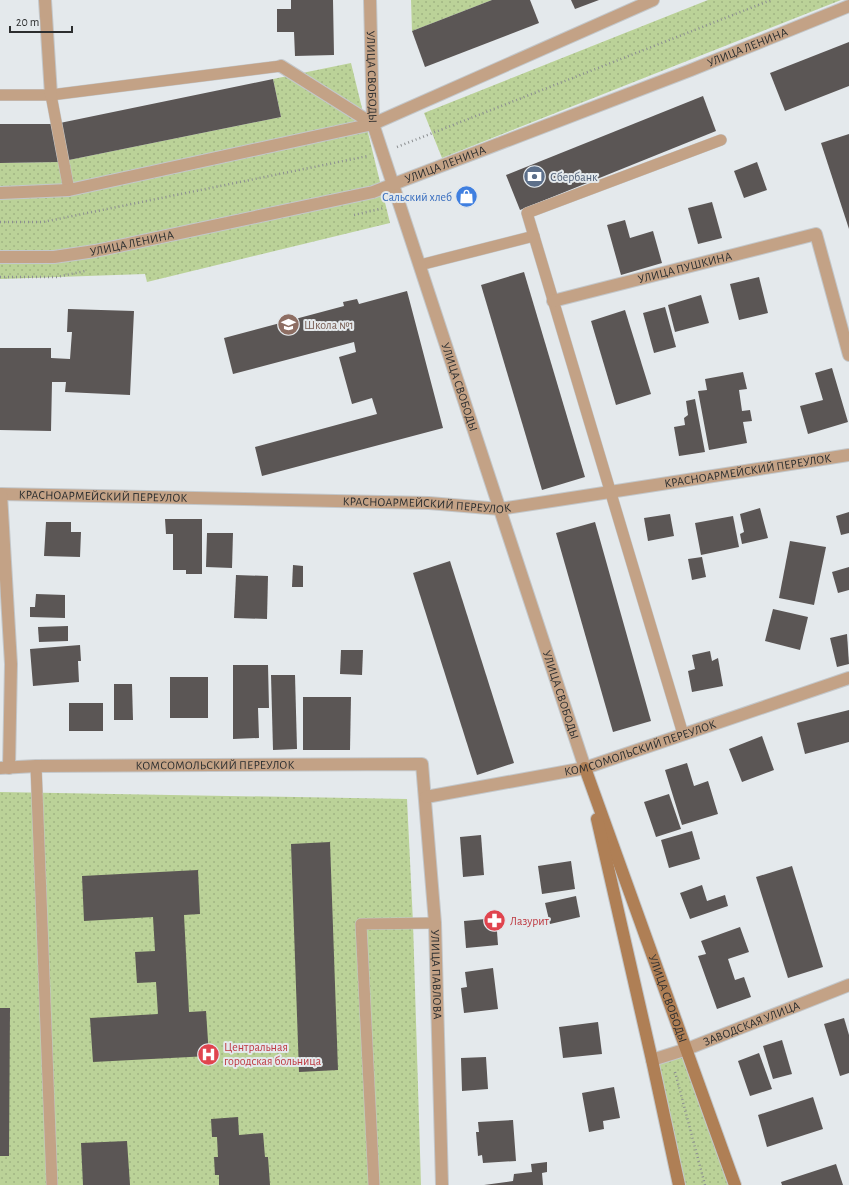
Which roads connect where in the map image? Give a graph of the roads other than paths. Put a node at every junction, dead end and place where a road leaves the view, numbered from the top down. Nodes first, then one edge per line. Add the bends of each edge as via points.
1 (45, 0) edge
2 (370, 0) edge
3 (653, 0) edge
4 (849, 6) edge
5 (281, 66) joint
6 (0, 95) edge
7 (51, 95) junction
8 (373, 124) junction
9 (721, 140) dead end
10 (394, 185) junction
11 (69, 190) junction
12 (0, 193) edge
13 (534, 236) junction
14 (0, 257) edge
15 (420, 265) junction
16 (553, 301) junction
17 (849, 355) edge
18 (849, 455) edge
19 (611, 492) junction
20 (1, 494) edge
21 (500, 509) junction
22 (849, 678) edge
23 (683, 734) junction
24 (422, 764) joint
25 (36, 766) junction
26 (4, 768) edge
27 (585, 768) junction
28 (426, 797) junction
29 (434, 923) junction
30 (849, 985) edge
31 (687, 1049) junction
32 (652, 1060) junction
33 (52, 1185) edge
34 (374, 1185) edge
35 (442, 1185) edge
36 (679, 1185) edge
37 (736, 1185) edge

1 - 7 street
2 - 8 street, УЛИЦА СВОБОДЫ
3 - 8 street
4 - 10 street, УЛИЦА ЛЕНИНА
5 - 7 lane
5 - 8 street
6 - 7 lane
7 - 11 lane
8 - 10 street, УЛИЦА СВОБОДЫ
8 - 11 street
9 - 13 lane via 527,213
10 - 14 street, УЛИЦА ЛЕНИНА via 373,192 95,251 54,257
10 - 15 street, УЛИЦА СВОБОДЫ
11 - 12 street
13 - 15 lane
13 - 16 lane
15 - 21 street, УЛИЦА СВОБОДЫ
16 - 17 street, УЛИЦА ПУШКИНА via 816,234
16 - 19 lane
18 - 19 street, КРАСНОАРМЕЙСКИЙ ПЕРЕУЛОК
19 - 21 street, КРАСНОАРМЕЙСКИЙ ПЕРЕУЛОК
19 - 23 lane
20 - 21 street, КРАСНОАРМЕЙСКИЙ ПЕРЕУЛОК via 430,503
20 - 26 street via 11,664
21 - 27 street, УЛИЦА СВОБОДЫ
22 - 23 street, КОМСОМОЛЬСКИЙ ПЕРЕУЛОК
23 - 27 street, КОМСОМОЛЬСКИЙ ПЕРЕУЛОК
24 - 25 street, КОМСОМОЛЬСКИЙ ПЕРЕУЛОК
24 - 28 street, УЛИЦА ПАВЛОВА
25 - 26 street, КОМСОМОЛЬСКИЙ ПЕРЕУЛОК
25 - 33 lane
27 - 28 street, КОМСОМОЛЬСКИЙ ПЕРЕУЛОК
27 - 31 street, УЛИЦА СВОБОДЫ
27 - 32 street, УЛИЦА СВОБОДЫ
28 - 29 street, УЛИЦА ПАВЛОВА
29 - 34 lane via 360,924
29 - 35 street, УЛИЦА ПАВЛОВА
30 - 31 street, ЗАВОДСКАЯ УЛИЦА
31 - 32 street, ЗАВОДСКАЯ УЛИЦА
31 - 37 street, УЛИЦА СВОБОДЫ
32 - 36 street, УЛИЦА СВОБОДЫ

